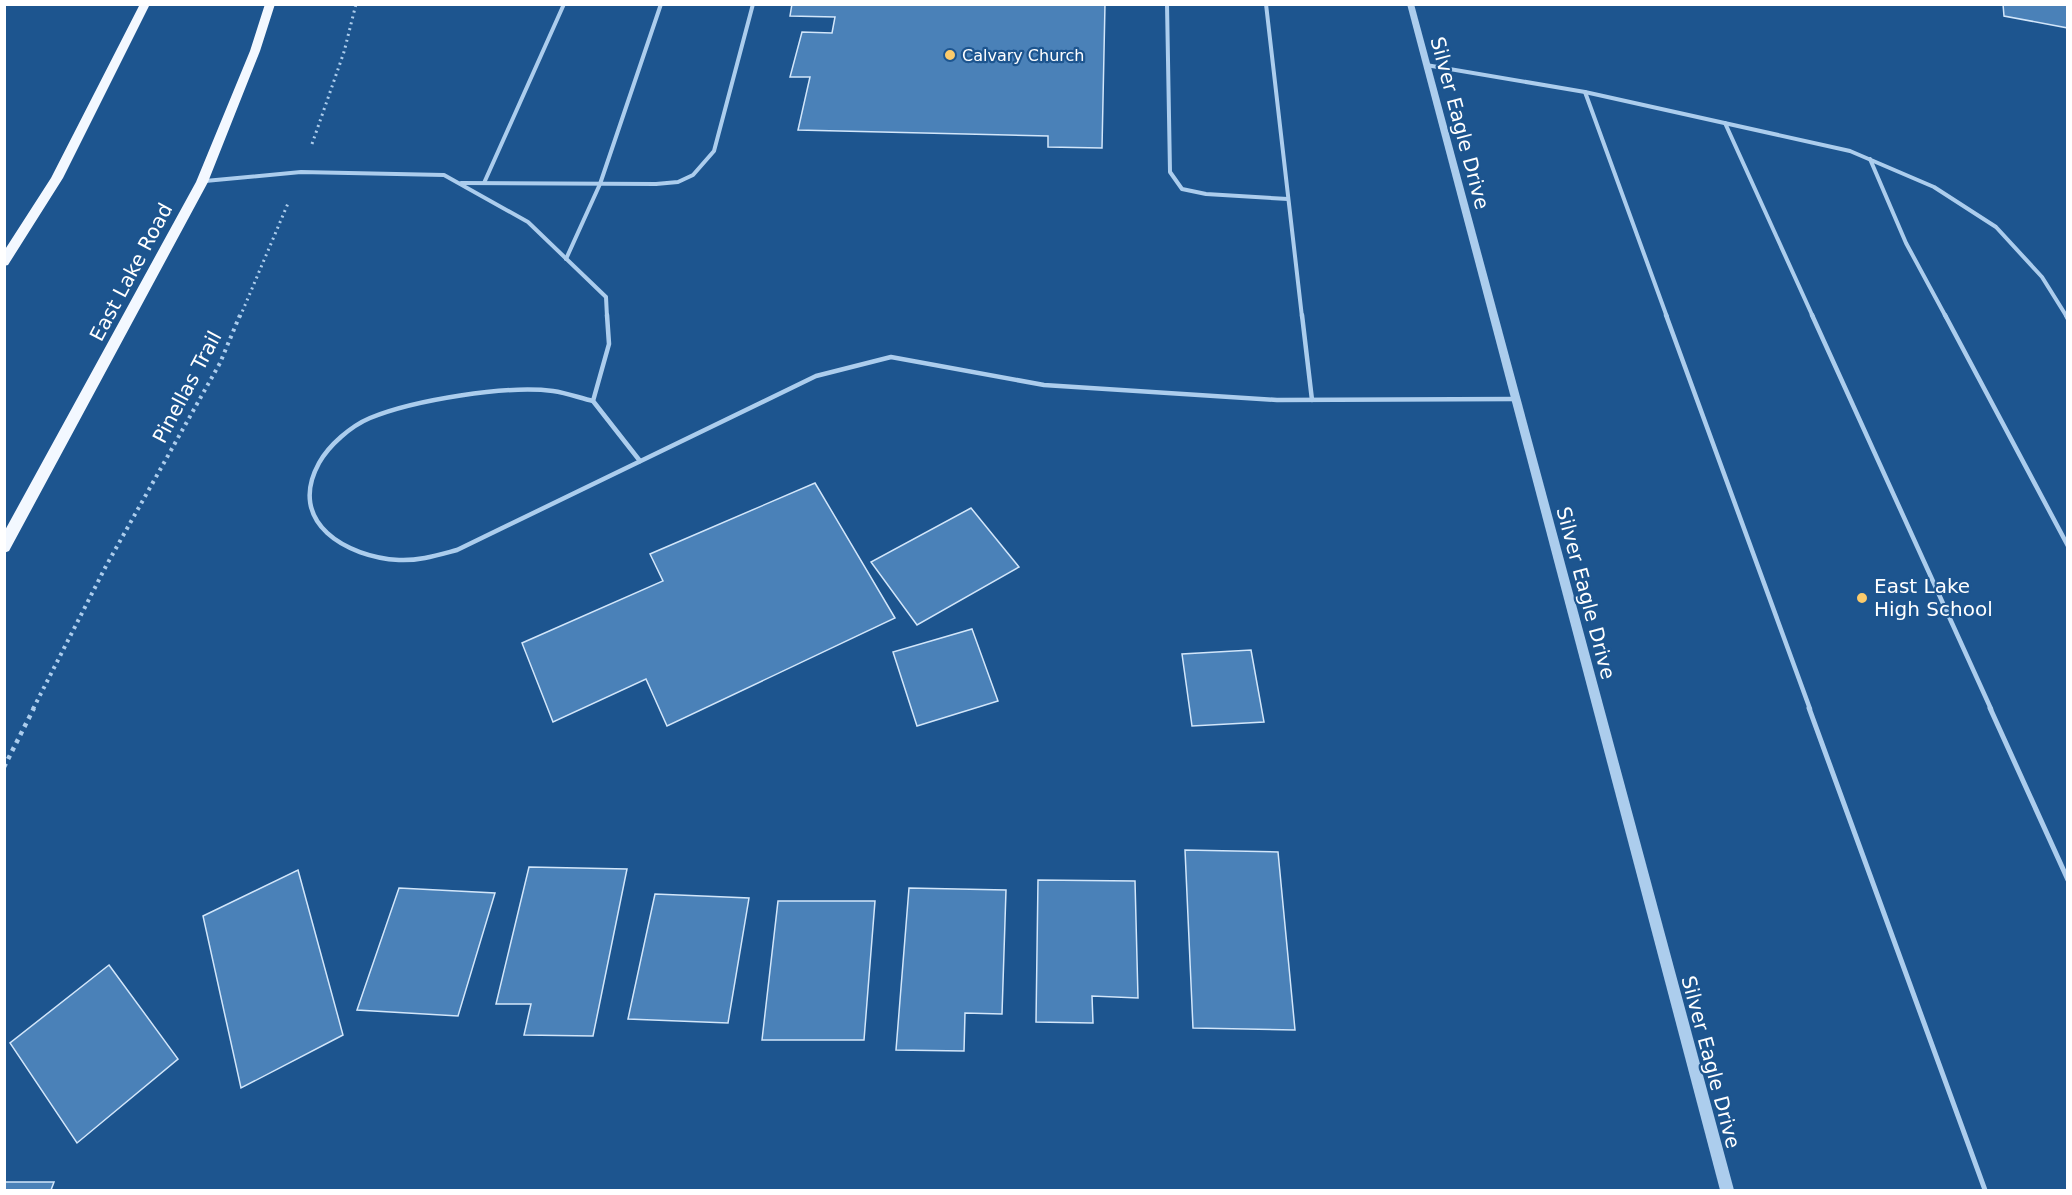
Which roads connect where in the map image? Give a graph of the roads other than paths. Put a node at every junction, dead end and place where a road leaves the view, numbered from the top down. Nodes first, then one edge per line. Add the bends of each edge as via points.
1 (145, 4) edge
2 (270, 4) edge
3 (564, 4) edge
4 (661, 4) edge
5 (753, 4) edge
6 (1167, 4) edge
7 (1266, 4) edge
8 (1410, 4) edge
9 (1426, 65) junction
10 (1585, 92) junction
11 (1725, 123) junction
12 (1870, 159) junction
13 (202, 182) junction
14 (458, 183) junction
15 (484, 183) junction
16 (600, 184) junction
17 (1288, 199) junction
18 (566, 259) junction
19 (4, 261) edge
20 (2067, 319) edge
21 (1515, 399) junction
22 (1312, 400) junction
23 (593, 401) junction
24 (640, 461) junction
25 (2067, 546) edge
26 (4, 547) edge
27 (2067, 880) edge
28 (1727, 1191) edge
29 (1985, 1191) edge

1 - 19 main road via 57,178
2 - 13 main road, East Lake Road
3 - 15 lane
4 - 16 lane
5 - 16 lane via 714,151 693,174 678,182
6 - 17 lane via 1170,172 1182,189
7 - 17 lane
8 - 9 street, Silver Eagle Drive
9 - 10 lane
9 - 21 street, Silver Eagle Drive
10 - 11 lane
10 - 29 lane
11 - 12 lane
11 - 27 lane
12 - 20 lane via 1934,187 1996,227 2042,277
12 - 25 lane via 1906,243
13 - 14 lane via 301,172 444,175
13 - 26 main road, East Lake Road
14 - 15 lane
14 - 18 lane via 528,222
15 - 16 lane
16 - 18 lane
17 - 22 lane
18 - 23 lane via 606,297 609,344
21 - 22 lane
21 - 28 street, Silver Eagle Drive
22 - 24 lane via 1044,385 891,357 816,376
23 - 24 lane
23 - 24 lane via 552,391 514,390 396,410 368,419 326,454 315,473 309,496 316,522 334,540 389,559 421,560 457,550

